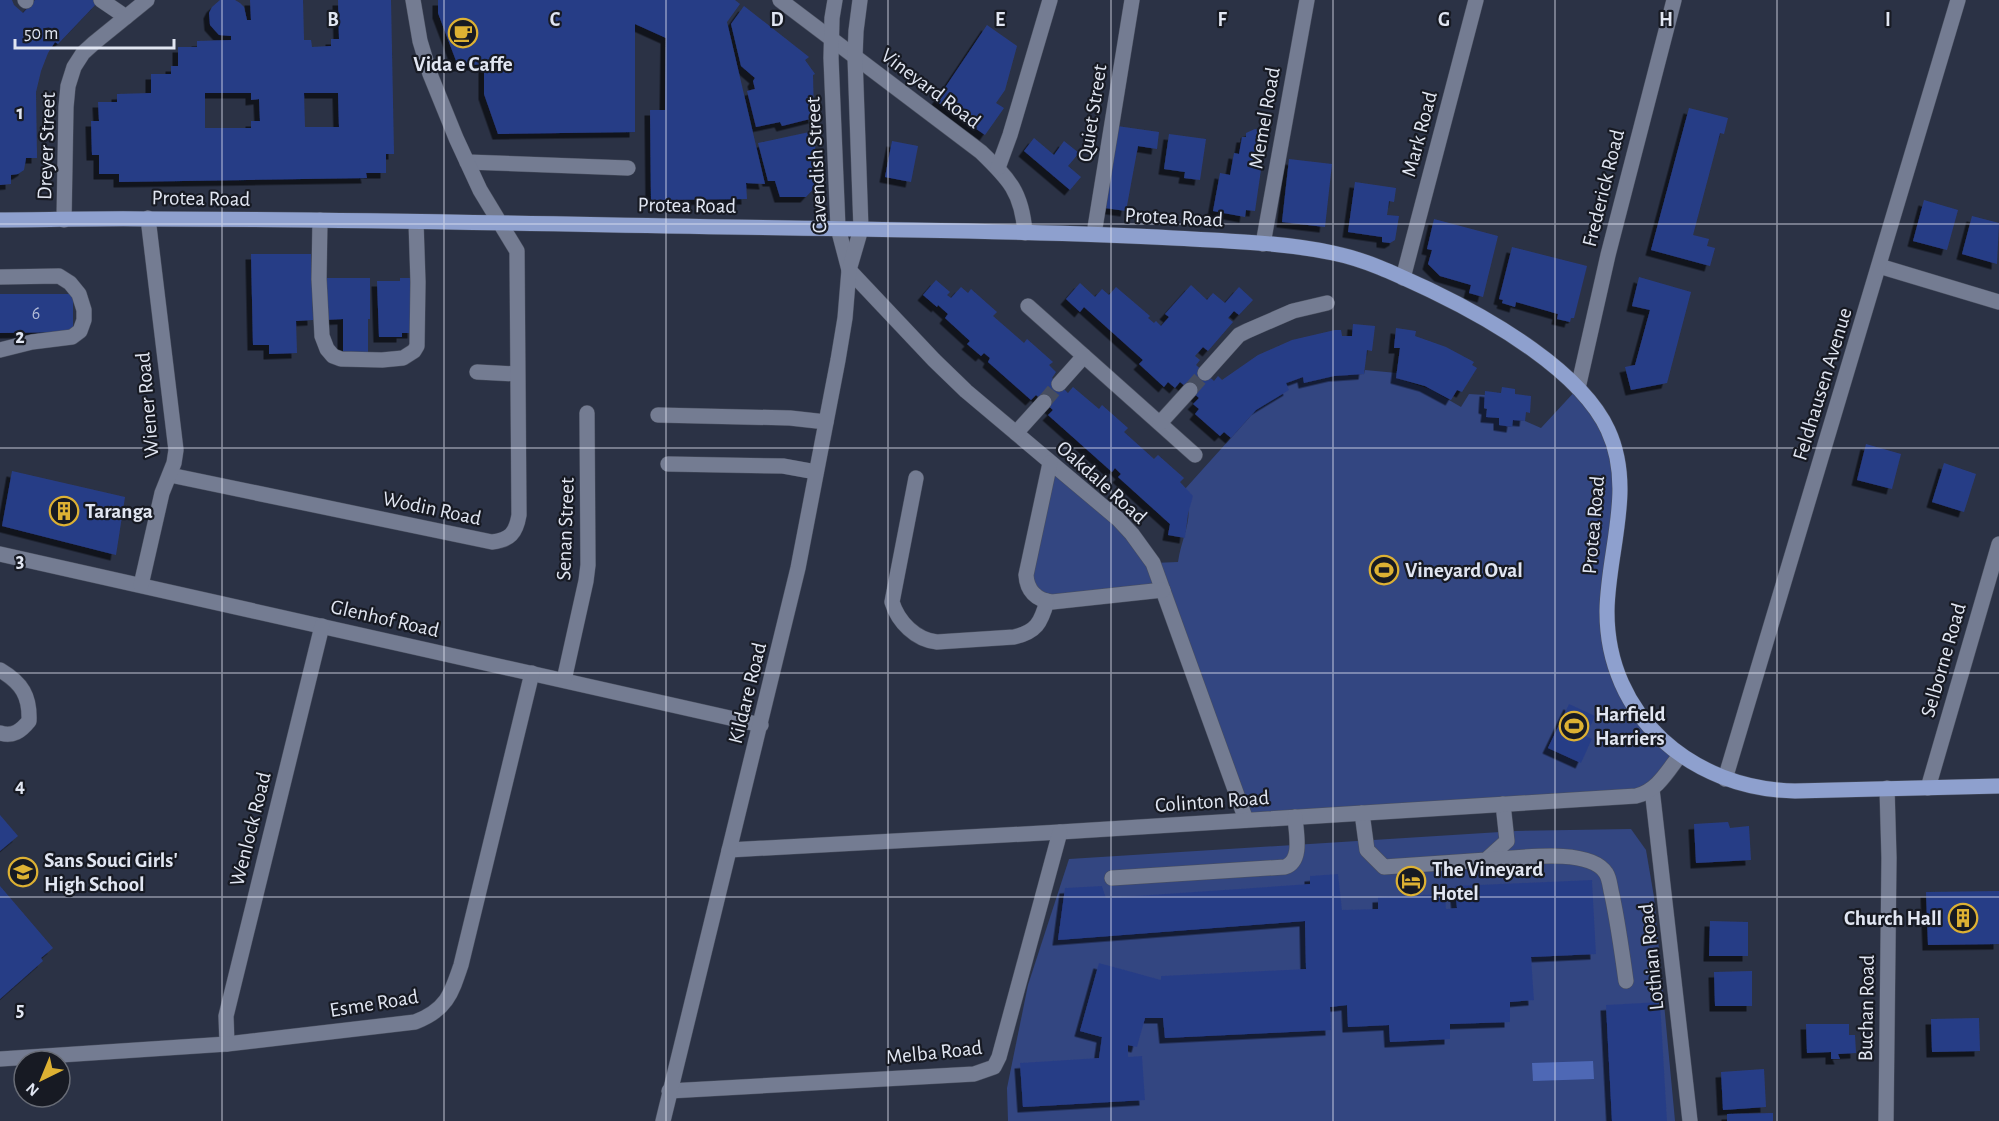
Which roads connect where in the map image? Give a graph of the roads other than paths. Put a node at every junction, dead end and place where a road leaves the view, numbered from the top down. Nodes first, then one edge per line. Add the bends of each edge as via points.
1 (101, 0) edge
2 (147, 0) edge
3 (412, 0) edge
4 (780, 0) edge
5 (835, 0) edge
6 (860, 0) edge
7 (1050, 0) edge
8 (1132, 0) edge
9 (1307, 0) edge
10 (1476, 0) edge
11 (1674, 0) edge
12 (1958, 0) edge
13 (126, 17) junction
14 (833, 40) junction
15 (855, 57) junction
16 (467, 162) junction
17 (628, 168) dead end
18 (998, 168) junction
19 (148, 218) junction
20 (0, 220) edge
21 (64, 220) junction
22 (320, 220) junction
23 (416, 222) junction
24 (500, 223) junction
25 (838, 228) junction
26 (861, 229) junction
27 (1025, 233) junction
28 (1094, 234) junction
29 (1263, 244) junction
30 (1879, 266) junction
31 (849, 270) junction
32 (0, 277) edge
33 (1403, 278) junction
34 (1999, 302) edge
35 (1327, 303) dead end
36 (1028, 306) dead end
37 (0, 350) edge
38 (1084, 356) junction
39 (477, 372) dead end
40 (1205, 373) tunnel mouth
41 (517, 374) junction
42 (1059, 384) tunnel mouth
43 (1578, 388) junction
44 (1190, 390) tunnel mouth
45 (1044, 402) tunnel mouth
46 (587, 413) dead end
47 (658, 415) dead end
48 (826, 422) junction
49 (1160, 423) junction
50 (1016, 434) junction
51 (1195, 455) dead end
52 (1050, 463) junction
53 (668, 464) dead end
54 (816, 472) junction
55 (170, 475) junction
56 (916, 478) dead end
57 (1999, 544) edge
58 (0, 554) edge
59 (141, 585) junction
60 (1163, 590) junction
61 (1047, 602) junction
62 (322, 626) junction
63 (0, 670) edge
64 (532, 673) junction
65 (564, 680) junction
66 (761, 725) junction
67 (0, 733) edge
68 (1680, 755) junction
69 (1725, 779) junction
70 (1999, 786) edge
71 (1887, 788) junction
72 (1928, 788) junction
73 (1652, 789) junction
74 (1503, 804) junction
75 (1362, 813) junction
76 (1295, 817) junction
77 (1246, 820) junction
78 (1060, 832) junction
79 (729, 850) junction
80 (1486, 860) junction
81 (1112, 878) dead end
82 (1626, 981) dead end
83 (227, 1044) junction
84 (0, 1059) edge
85 (669, 1091) junction
86 (663, 1121) edge
87 (1690, 1121) edge
88 (1886, 1121) edge

1 - 13 street
2 - 13 street, Dreyer Street
3 - 16 street, Wodin Road via 430,74
4 - 14 street, Vineyard Road
5 - 14 street, Cavendish Street
6 - 15 street, Cavendish Street
7 - 18 street
8 - 28 street, Quiet Street
9 - 29 street, Memel Road
10 - 33 street, Mark Road
11 - 43 street, Frederick Road
12 - 30 street, Feldhausen Avenue
13 - 21 street, Dreyer Street via 83,53 68,86
14 - 15 street, Vineyard Road
14 - 25 street, Cavendish Street
15 - 18 street, Vineyard Road
15 - 26 street, Cavendish Street
16 - 17 street
16 - 24 street, Wodin Road
18 - 27 street, Vineyard Road via 1023,207
19 - 21 main road, Protea Road
19 - 22 main road, Protea Road
19 - 55 street, Wiener Road via 176,450
20 - 21 main road, Protea Road
22 - 23 main road, Protea Road
22 - 23 street via 322,336 333,356 365,360 403,358 417,346
23 - 24 main road, Protea Road
24 - 25 main road, Protea Road
24 - 41 street, Wodin Road via 517,250
25 - 26 main road, Protea Road
25 - 31 street, Cavendish Street
26 - 27 main road, Protea Road
26 - 31 street, Cavendish Street
27 - 28 main road, Protea Road
28 - 29 main road, Protea Road
29 - 33 main road, Protea Road via 1335,253
30 - 34 street
30 - 69 street, Feldhausen Avenue
31 - 48 street, Kildare Road
31 - 50 street, Oakdale Road via 934,360
32 - 37 street via 59,276 79,294 84,310 80,331 72,337
33 - 43 main road, Protea Road via 1498,327
35 - 40 street via 1293,311 1239,335
36 - 38 street
38 - 42 street
38 - 49 street
39 - 41 street
41 - 55 street, Wodin Road via 519,515 514,533 499,541
43 - 68 main road, Protea Road via 1606,424 1620,468 1607,602 1613,654 1633,703 1656,734
44 - 49 street
45 - 50 street
46 - 65 street, Senan Street via 588,565
47 - 48 street
48 - 54 street, Kildare Road
49 - 51 street
50 - 52 street, Oakdale Road
52 - 60 street, Oakdale Road via 1132,534 1153,563
52 - 61 street via 1026,575 1030,590
53 - 54 street via 783,466
54 - 66 street, Kildare Road
55 - 59 street, Wiener Road via 162,493
56 - 61 street via 892,602 895,612 912,632 937,642 1014,637 1036,626
57 - 72 street, Selborne Road
58 - 59 street, Glenhof Road
59 - 62 street, Glenhof Road
60 - 61 street
60 - 77 street, Oakdale Road
62 - 64 street, Glenhof Road
62 - 83 street, Wenlock Road via 226,1016
63 - 67 street via 13,678 30,704 29,721 19,732
64 - 65 street, Glenhof Road
64 - 83 street, Esme Road via 461,965 447,1001 415,1022
65 - 66 street, Glenhof Road
66 - 79 street, Kildare Road
68 - 69 main road, Protea Road
68 - 73 street
69 - 71 main road, Protea Road via 1780,790
70 - 72 main road, Protea Road
71 - 72 main road, Protea Road
71 - 88 street, Buchan Road
73 - 74 street, Colinton Road via 1636,796
73 - 87 street, Lothian Road
74 - 75 street, Colinton Road
74 - 80 street via 1507,841
75 - 76 street, Colinton Road
75 - 80 street via 1367,850 1384,867
76 - 77 street, Colinton Road
76 - 81 street via 1297,849 1290,865
77 - 78 street, Colinton Road
78 - 79 street, Colinton Road
78 - 85 street, Melba Road via 994,1067 974,1074
79 - 85 street, Kildare Road
80 - 82 street via 1571,857 1598,865 1609,883
83 - 84 street, Esme Road
85 - 86 street, Kildare Road

